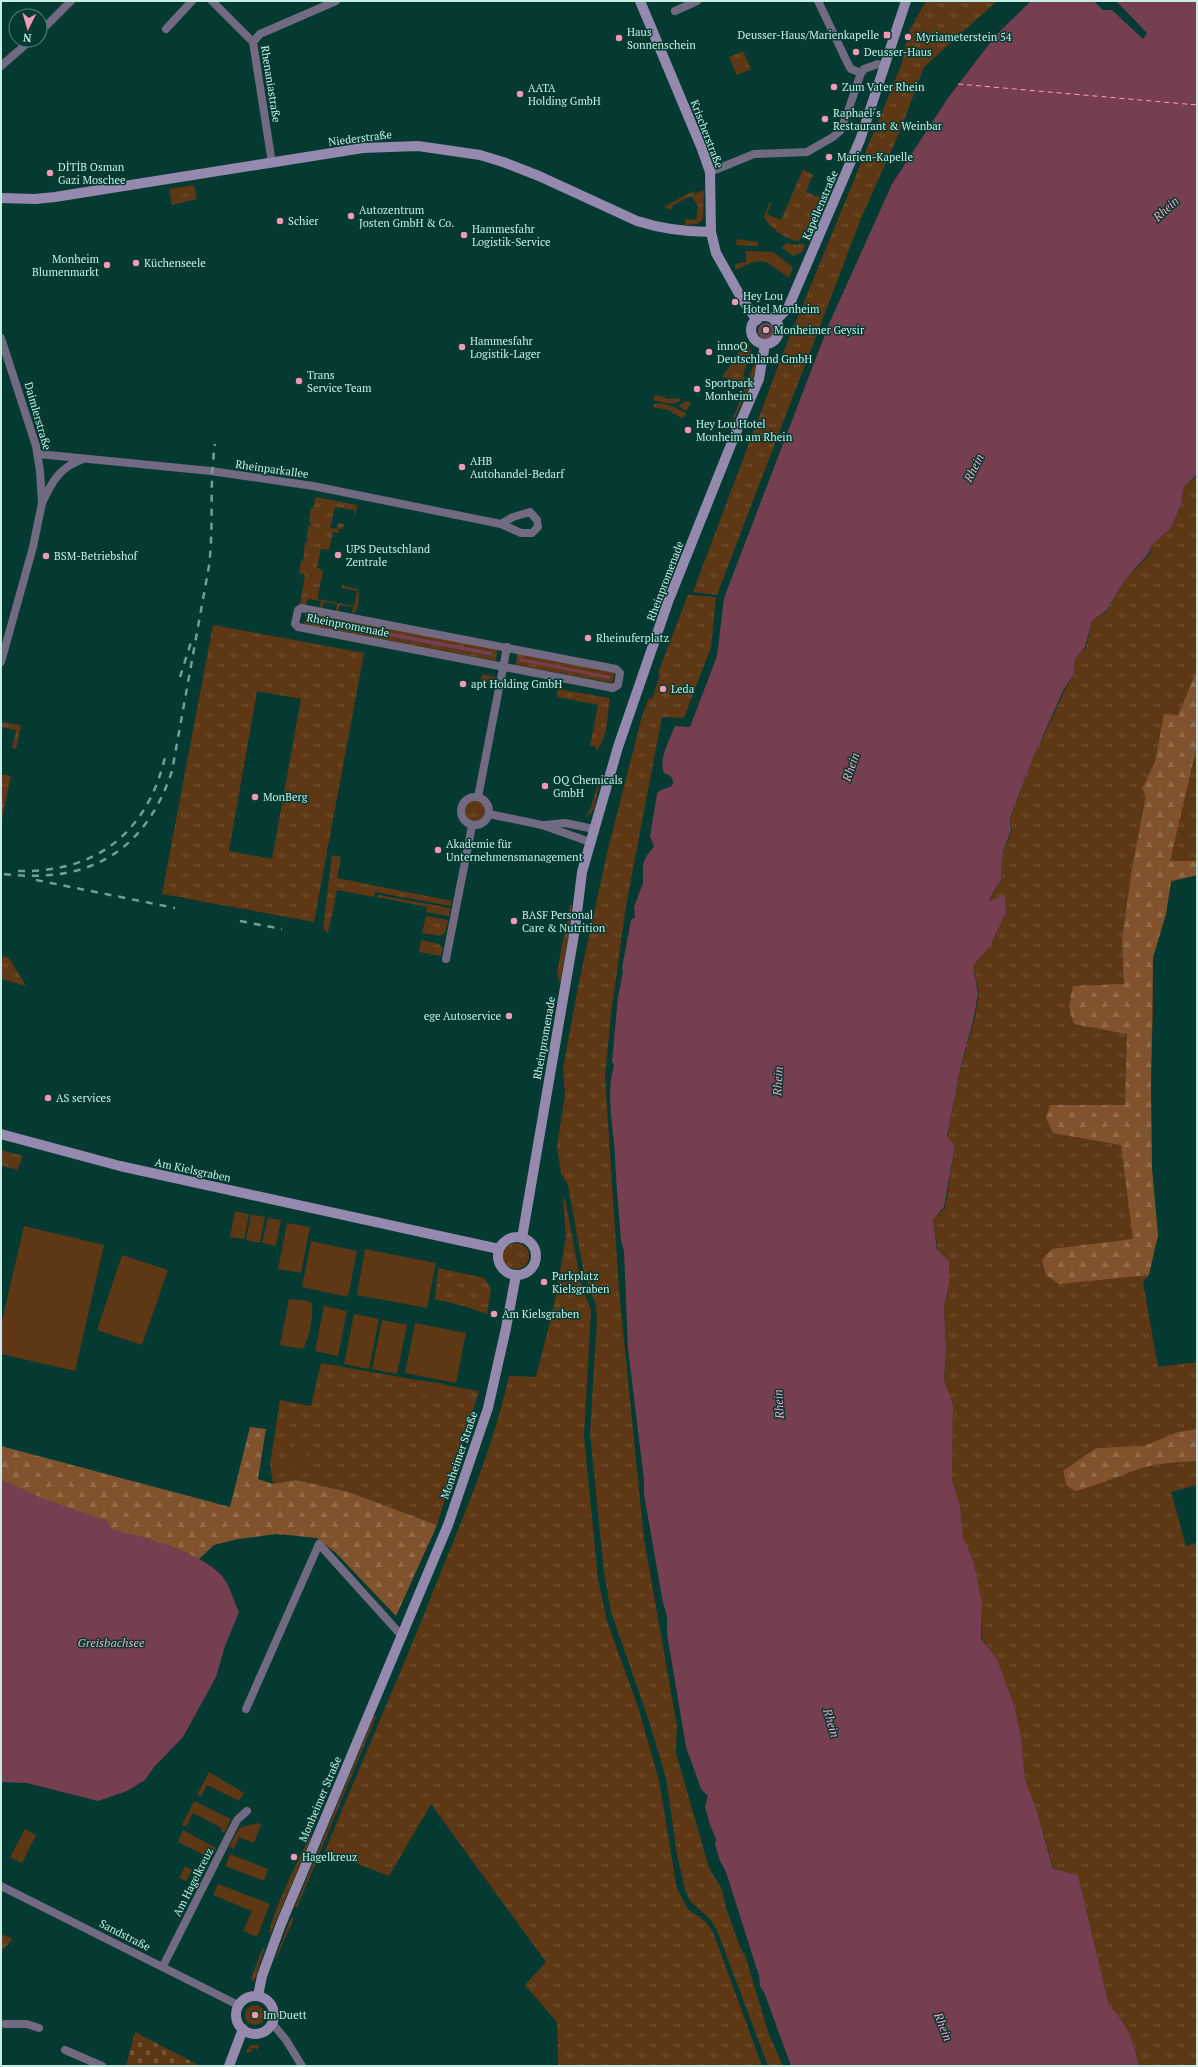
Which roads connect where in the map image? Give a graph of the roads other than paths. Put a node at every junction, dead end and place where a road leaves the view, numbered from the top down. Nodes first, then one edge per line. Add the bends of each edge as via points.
1 (72, 1) edge
2 (192, 1) edge
3 (212, 1) edge
4 (336, 1) edge
5 (640, 1) edge
6 (697, 1) edge
7 (818, 1) edge
8 (906, 1) edge
9 (675, 11) dead end
10 (48, 24) edge
11 (166, 29) dead end
12 (253, 42) junction
13 (21, 48) edge
14 (1, 66) edge
15 (885, 66) junction
16 (861, 73) junction
17 (272, 163) junction
18 (710, 172) junction
19 (1, 198) edge
20 (711, 232) junction
21 (756, 320) junction
22 (776, 321) junction
23 (1, 338) edge
24 (765, 344) junction
25 (38, 454) junction
26 (83, 459) junction
27 (42, 503) junction
28 (501, 524) dead end
29 (507, 647) junction
30 (1, 662) edge
31 (503, 667) junction
32 (478, 797) junction
33 (489, 814) junction
34 (542, 825) junction
35 (472, 826) junction
36 (594, 829) junction
37 (590, 842) junction
38 (446, 959) dead end
39 (1, 1134) edge
40 (522, 1238) junction
41 (499, 1249) junction
42 (516, 1275) junction
43 (402, 1636) junction
44 (246, 1709) dead end
45 (247, 1811) dead end
46 (1, 1886) edge
47 (163, 1966) junction
48 (258, 1996) junction
49 (238, 2005) junction
50 (272, 2023) junction
51 (2, 2024) edge
52 (39, 2028) dead end
53 (243, 2030) junction
54 (65, 2050) dead end
55 (102, 2066) edge
56 (229, 2066) edge
57 (302, 2066) edge

1 - 10 street
2 - 11 street
3 - 12 street, Rhenaniastraße
4 - 12 street via 260,34
5 - 18 street, Krischerstraße
6 - 9 street
7 - 16 street via 850,69
8 - 15 street, Kapellenstraße
12 - 17 street, Rhenaniastraße
13 - 14 street
15 - 16 street via 878,64 864,69
15 - 22 street, Kapellenstraße via 837,197 788,308
16 - 18 street via 840,131 833,138 807,152 754,154
17 - 19 street, Niederstraße via 55,197
17 - 20 street, Niederstraße via 375,147 418,146 443,149 503,162 637,221 689,232
18 - 20 street, Krischerstraße
20 - 21 street, Krischerstraße via 716,253
21 - 22 street via 768,317
21 - 24 street via 752,334 756,341
22 - 24 street via 779,329 777,338
23 - 25 street, Daimlerstraße
24 - 36 street, Rheinpromenade via 759,379 668,602 618,747
25 - 26 street, Rheinparkallee
25 - 27 street, Daimlerstraße
26 - 27 street, Daimlerstraße via 61,471
26 - 28 street, Rheinparkallee via 211,471 313,486
27 - 30 street, Daimlerstraße via 33,547
29 - 31 street
29 - 31 street, Rheinpromenade via 616,669 620,673 618,685 613,688
29 - 31 street, Rheinpromenade via 301,608 296,617 295,624 298,627
31 - 32 street
32 - 33 street via 488,805
32 - 35 street via 468,798 460,809 462,818
33 - 34 street
33 - 35 street via 481,824
34 - 36 street via 565,823
34 - 37 street
35 - 38 street
36 - 37 street, Rheinpromenade
37 - 40 street, Rheinpromenade via 578,897 575,929
39 - 41 street, Am Kielsgraben via 127,1168
40 - 41 street via 508,1239
40 - 42 street via 532,1244 535,1261 528,1271
41 - 42 street via 499,1263 503,1269
42 - 43 street, Monheimer Straße via 488,1408 448,1525
43 - 44 street via 319,1544
43 - 48 street, Monheimer Straße via 281,1924 262,1976
45 - 47 street, Am Hagelkreuz via 237,1820
46 - 47 street, Sandstraße
47 - 49 street, Sandstraße
48 - 49 street via 249,1997
48 - 50 street via 271,2004 274,2014
49 - 53 street via 236,2018
50 - 53 street via 258,2033
50 - 57 street
51 - 52 street via 27,2024
53 - 56 street
54 - 55 street

